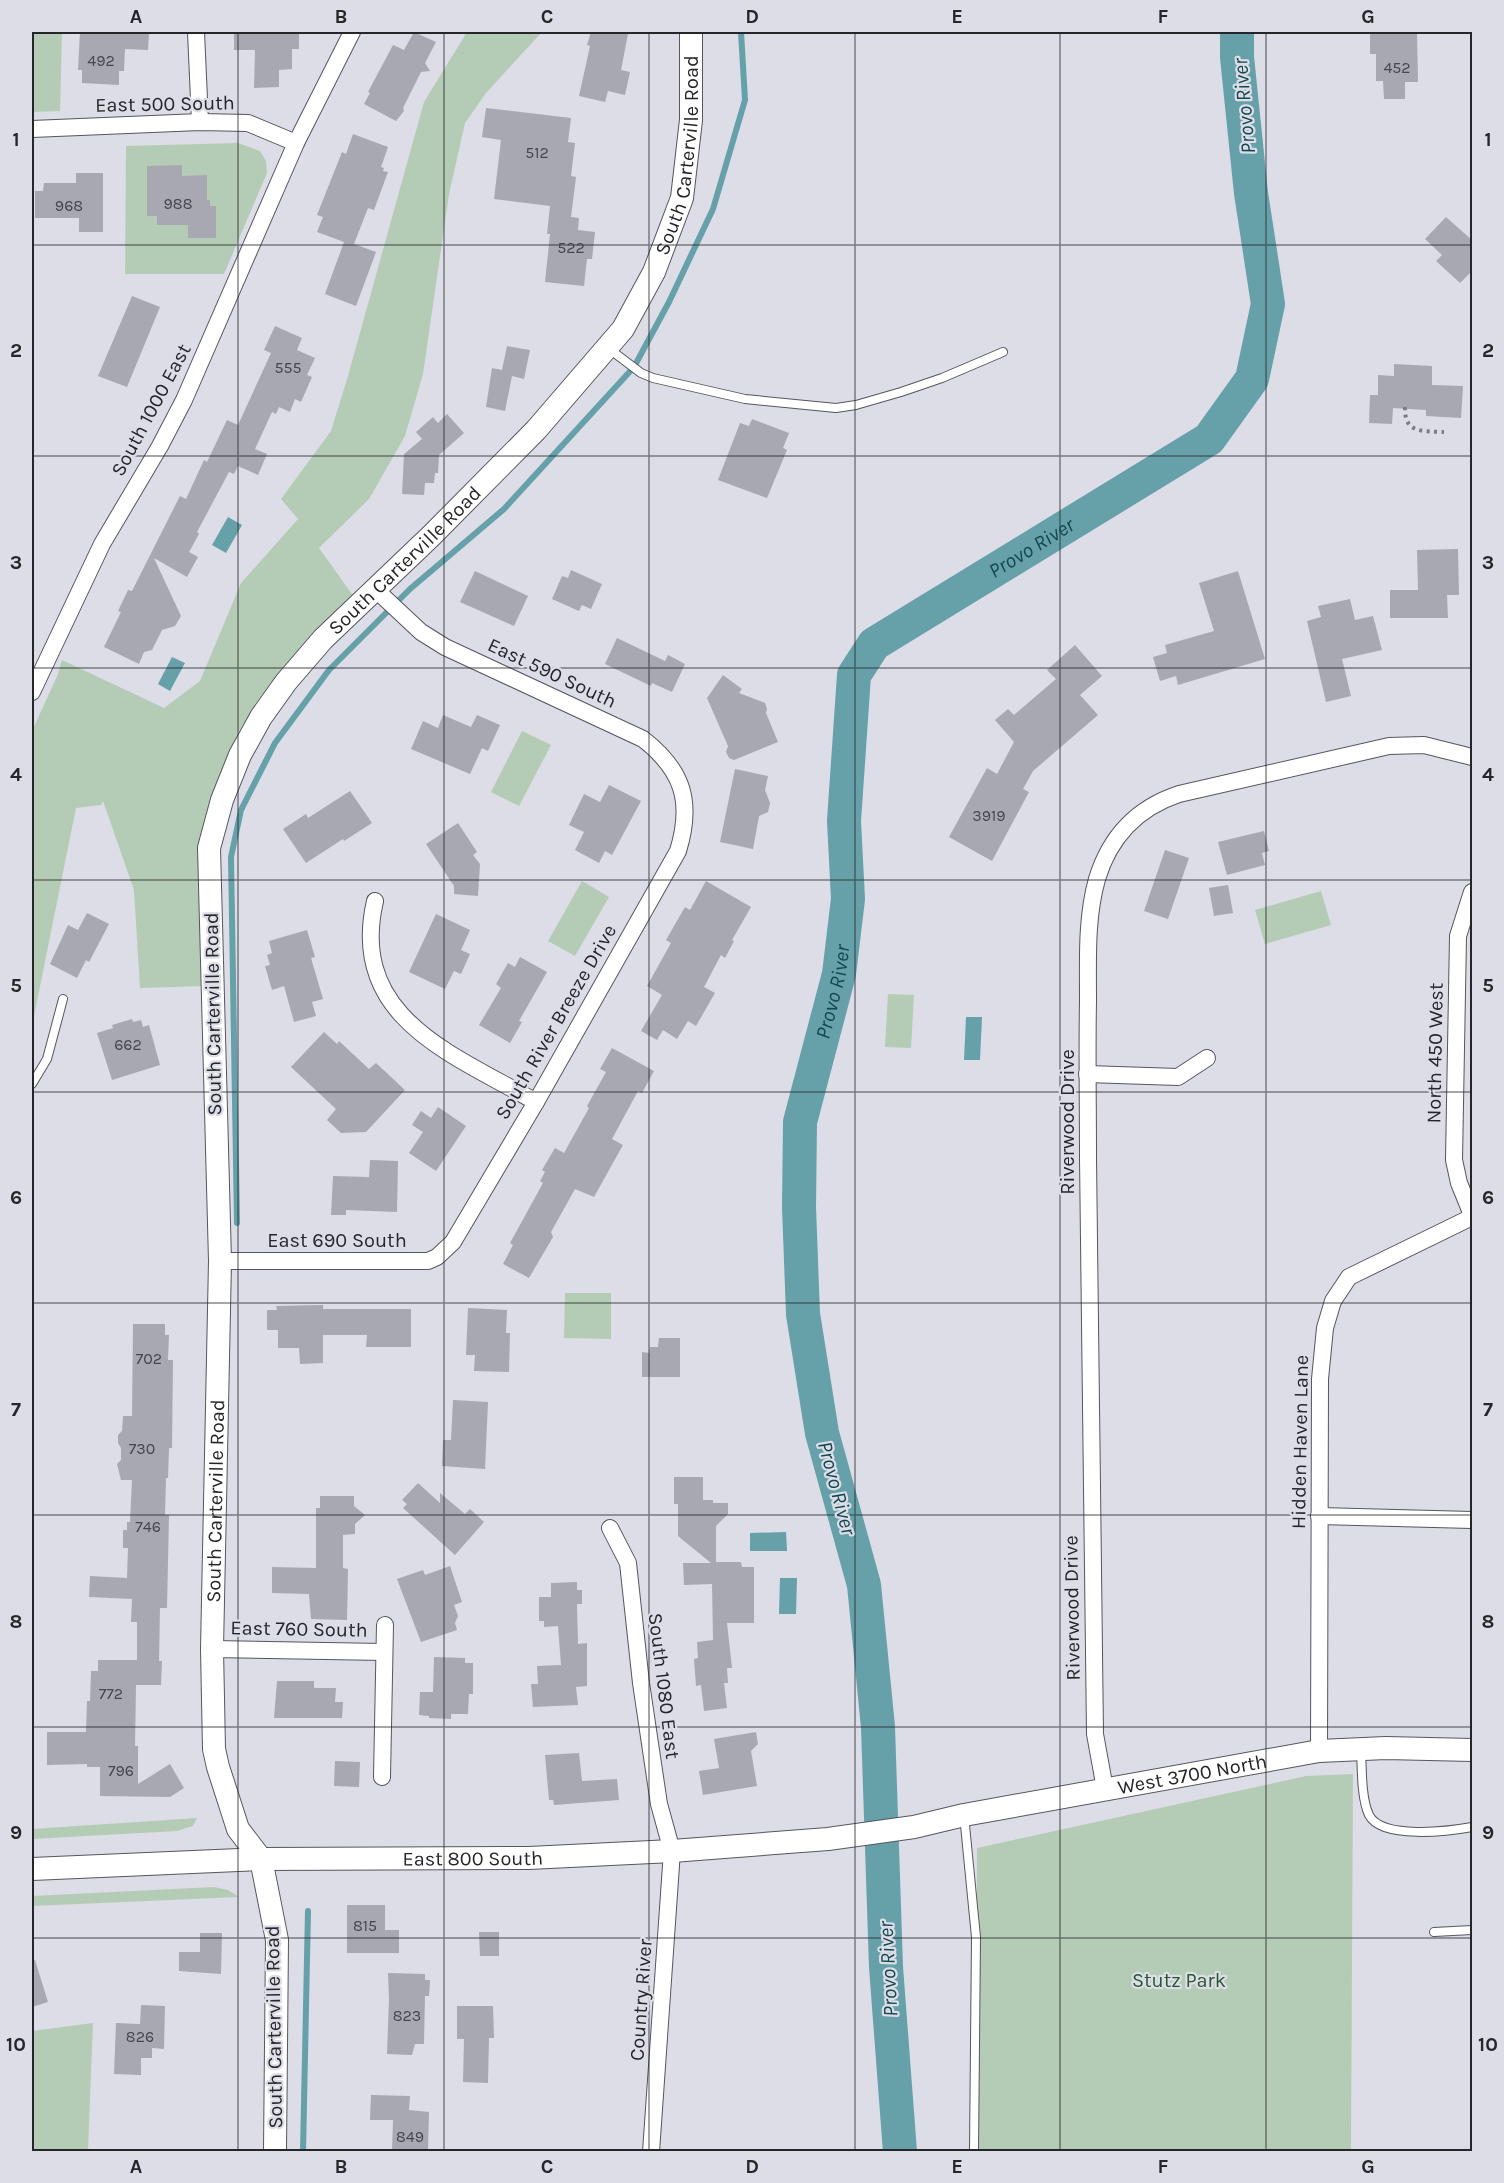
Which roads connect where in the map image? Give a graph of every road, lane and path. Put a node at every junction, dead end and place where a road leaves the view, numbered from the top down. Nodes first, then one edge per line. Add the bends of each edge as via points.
1 (196, 32) edge
2 (352, 32) edge
3 (691, 32) edge
4 (200, 122) junction
5 (32, 129) edge
6 (296, 143) junction
7 (608, 348) junction
8 (1003, 352) dead end
9 (1405, 407) dead end
10 (1443, 432) dead end
11 (375, 589) junction
12 (32, 692) edge
13 (1473, 757) edge
14 (686, 813) joint
15 (1473, 892) edge
16 (375, 900) dead end
17 (1465, 936) edge
18 (63, 999) dead end
19 (1207, 1058) dead end
20 (1087, 1074) junction
21 (32, 1084) edge
22 (536, 1102) junction
23 (1473, 1216) edge
24 (449, 1247) joint
25 (220, 1261) junction
26 (1319, 1516) junction
27 (1473, 1520) edge
28 (610, 1528) dead end
29 (385, 1625) dead end
30 (212, 1649) junction
31 (384, 1652) junction
32 (1361, 1749) junction
33 (1319, 1750) junction
34 (1473, 1750) edge
35 (382, 1777) dead end
36 (1105, 1789) junction
37 (964, 1815) junction
38 (914, 1827) joint
39 (1473, 1827) edge
40 (672, 1851) junction
41 (261, 1859) junction
42 (32, 1869) edge
43 (1473, 1930) edge
44 (1434, 1932) dead end
45 (275, 2151) edge
46 (651, 2151) edge
47 (974, 2151) edge

1 - 4 street
2 - 6 street, South 1000 East
3 - 7 street, South Carterville Road via 691,120 682,198 654,272
4 - 5 street, East 500 South
4 - 6 street, East 500 South via 248,123
6 - 12 street, South 1000 East via 184,400 102,544
7 - 8 lane via 653,378 745,399 836,408 901,392
7 - 11 street, South Carterville Road via 536,430
9 - 10 path via 1410,427
11 - 14 street, East 590 South via 422,632 445,647 643,739 673,769
11 - 25 street, South Carterville Road via 323,639 261,717 240,754 209,848
13 - 20 street, Riverwood Drive via 1424,745 1389,746 1179,794 1133,819 1115,838 1105,857 1092,900
14 - 22 street, South River Breeze Drive via 678,850
15 - 17 street, North 450 West
16 - 22 street via 370,922 372,958 393,1006 425,1039
17 - 23 street, North 450 West via 1454,1160
18 - 21 lane via 47,1059
19 - 20 street via 1178,1077
20 - 36 street, Riverwood Drive via 1095,1734
22 - 24 street, South River Breeze Drive
23 - 26 street, Hidden Haven Lane via 1349,1277 1334,1301 1325,1328 1320,1379
24 - 25 street, East 690 South via 428,1261
25 - 30 street, South Carterville Road
26 - 27 street
26 - 33 street, Hidden Haven Lane
28 - 40 street, South 1080 East via 628,1563 657,1793
29 - 31 street
30 - 31 street, East 760 South
30 - 41 street, South Carterville Road via 214,1749 218,1767 238,1829
31 - 35 street
32 - 33 street, West 3700 North
32 - 34 street, West 3700 North
32 - 39 lane via 1365,1801 1370,1816 1380,1824 1402,1831
33 - 36 street, West 3700 North
36 - 37 street, West 3700 North
37 - 38 street, West 3700 North
37 - 47 lane via 976,1937
38 - 40 street, East 800 South via 828,1839
40 - 41 street, East 800 South via 530,1858
40 - 46 street, Country River
41 - 42 street, East 800 South
41 - 45 street, South Carterville Road via 277,1940
43 - 44 lane

